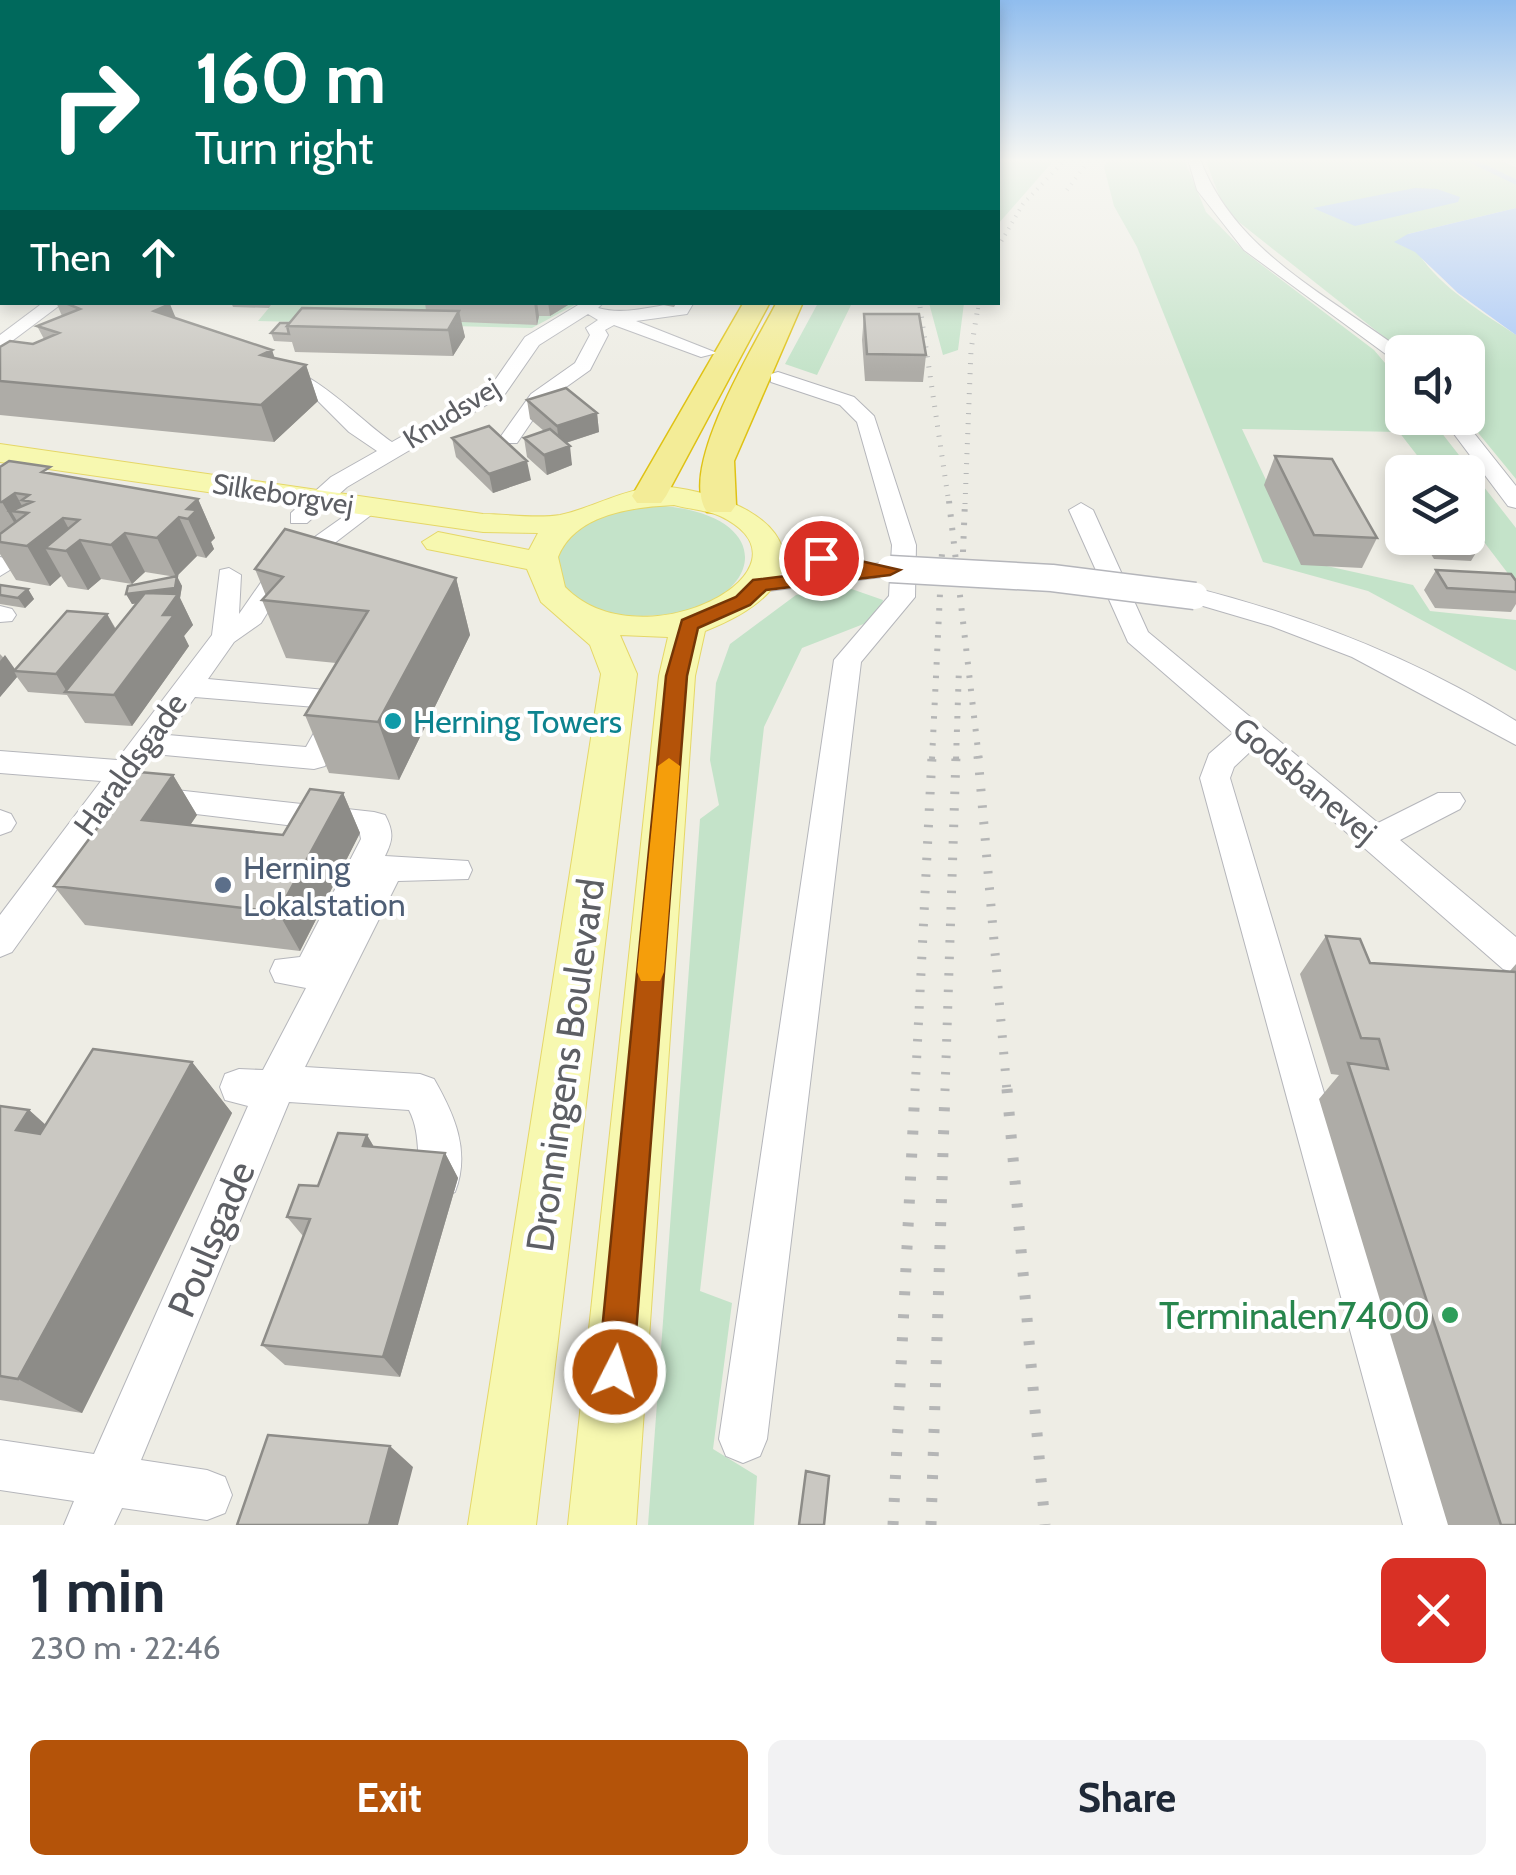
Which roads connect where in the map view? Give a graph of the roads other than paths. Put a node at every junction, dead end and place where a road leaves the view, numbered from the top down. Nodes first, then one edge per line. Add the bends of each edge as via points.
1 (1232, 230) edge
2 (52, 305) edge
3 (684, 305) edge
4 (755, 305) edge
5 (789, 305) edge
6 (590, 306) edge
7 (40, 314) junction
8 (1, 320) edge
9 (616, 320) junction
10 (0, 344) edge
11 (1385, 347) edge
12 (708, 353) dead end
13 (258, 359) edge
14 (778, 378) dead end
15 (498, 390) junction
16 (538, 398) junction
17 (1465, 435) edge
18 (510, 439) edge
19 (391, 451) junction
20 (0, 453) edge
21 (0, 471) edge
22 (649, 496) junction
23 (1516, 501) edge
24 (720, 505) junction
25 (308, 508) junction
26 (1081, 510) dead end
27 (357, 517) junction
28 (567, 524) junction
29 (768, 546) junction
30 (542, 562) junction
31 (890, 570) junction
32 (229, 575) dead end
33 (760, 584) junction
34 (583, 616) junction
35 (689, 624) junction
36 (226, 636) junction
37 (188, 687) junction
38 (1250, 734) junction
39 (1516, 735) edge
40 (146, 743) junction
41 (0, 762) edge
42 (116, 783) junction
43 (1449, 801) dead end
44 (1374, 838) junction
45 (456, 870) dead end
46 (7, 923) edge
47 (1516, 958) edge
48 (310, 973) junction
49 (263, 1086) junction
50 (440, 1177) edge
51 (743, 1438) dead end
52 (0, 1465) edge
53 (207, 1495) dead end
54 (98, 1503) edge
55 (502, 1525) edge
56 (602, 1525) edge
57 (1428, 1525) edge

1 - 11 street
2 - 7 street
3 - 9 street
4 - 22 highway
5 - 24 highway via 718,461
6 - 9 street
6 - 15 street, Knudsvej via 532,341
7 - 8 street
7 - 10 street
9 - 12 street
9 - 16 street via 596,328 599,336 582,366
13 - 19 street via 326,397
14 - 51 street via 847,402 867,420 904,545 902,597 848,660
15 - 16 street
15 - 19 street, Knudsvej
16 - 18 street
17 - 23 street
19 - 25 street, Knudsvej
20 - 25 main road, Silkeborgvej
21 - 25 main road, Silkeborgvej
22 - 24 main road
22 - 28 main road via 596,508
24 - 29 main road via 751,522
25 - 27 main road, Silkeborgvej
26 - 38 street, Godsbanevej via 1137,636
27 - 28 main road, Silkeborgvej
27 - 30 main road, Silkeborgvej
27 - 36 street, Haraldsgade via 280,573 252,617
28 - 30 main road
29 - 31 street
29 - 33 main road
30 - 34 main road via 551,592
31 - 33 street
31 - 39 street, bridge via 1052,578 1195,596 1274,615 1395,664
32 - 36 street
33 - 35 main road via 743,601
34 - 35 main road via 652,629
34 - 55 main road, Dronningens Boulevard via 606,641 619,674
35 - 56 main road, Dronningens Boulevard via 677,676
36 - 37 street, Haraldsgade
37 - 40 street, Haraldsgade
37 - 40 street via 347,700 314,758
38 - 44 street, Godsbanevej
38 - 57 street via 1220,762 1215,778
40 - 42 street, Haraldsgade
41 - 42 street
42 - 46 street, Haraldsgade
42 - 48 street via 374,824 376,839
43 - 44 street
44 - 47 street, Godsbanevej
45 - 48 street via 388,868
48 - 49 street, Poulsgade
49 - 50 street via 420,1092 439,1126
49 - 54 street, Poulsgade
52 - 54 street
53 - 54 street

